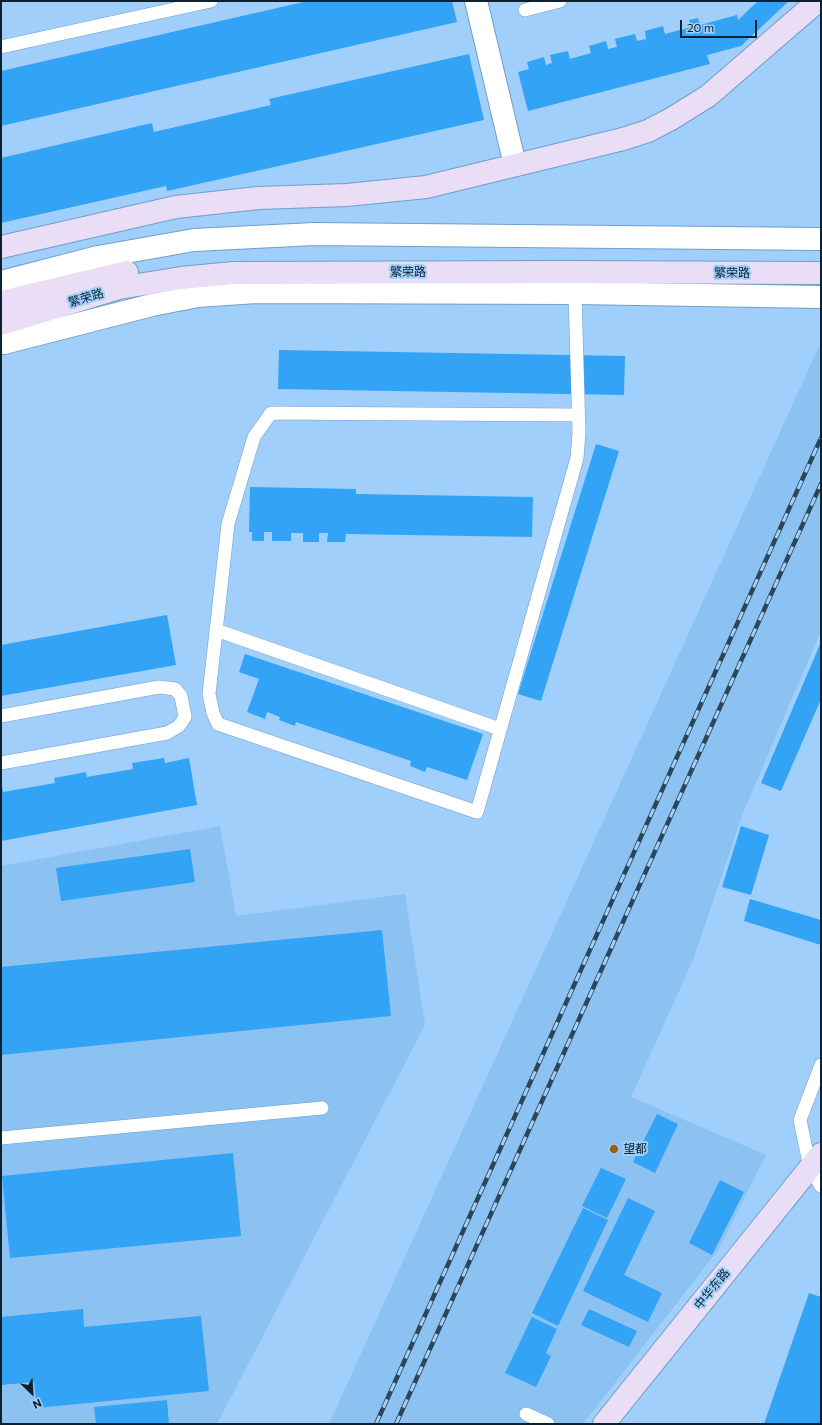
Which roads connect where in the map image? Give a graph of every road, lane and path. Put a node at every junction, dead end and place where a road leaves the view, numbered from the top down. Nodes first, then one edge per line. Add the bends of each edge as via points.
1 (211, 1) edge
2 (476, 1) edge
3 (560, 1) edge
4 (818, 1) edge
5 (525, 10) dead end
6 (1, 47) edge
7 (515, 165) junction
8 (821, 238) edge
9 (1, 247) edge
10 (821, 259) edge
11 (821, 273) edge
12 (1, 282) edge
13 (575, 293) junction
14 (821, 297) edge
15 (1, 302) edge
16 (1, 324) edge
17 (1, 342) edge
18 (578, 415) junction
19 (216, 630) junction
20 (1, 716) edge
21 (500, 729) junction
22 (1, 763) edge
23 (821, 1065) edge
24 (322, 1108) dead end
25 (1, 1138) edge
26 (817, 1169) edge
27 (526, 1414) dead end
28 (548, 1424) edge
29 (604, 1424) edge

1 - 6 lane
2 - 7 street
3 - 5 lane
4 - 7 main road via 708,96 671,119 648,131 623,139
7 - 9 main road via 426,187 347,195 258,198 176,207
8 - 12 street via 307,234 194,240 98,257
10 - 15 main road, 繁荣路 via 238,258 116,274
11 - 16 main road, 繁荣路 via 233,273 119,288
13 - 14 street
13 - 17 street via 256,292 198,296
13 - 18 lane
18 - 19 lane via 271,413 254,437 228,524
18 - 21 lane via 577,458
19 - 21 lane
19 - 21 lane via 209,694 218,724 477,812
20 - 22 lane via 159,687 175,689 181,696 185,717 180,726 167,733
23 - 26 lane via 800,1120
24 - 25 lane
26 - 29 main road, 中华东路
27 - 28 lane

